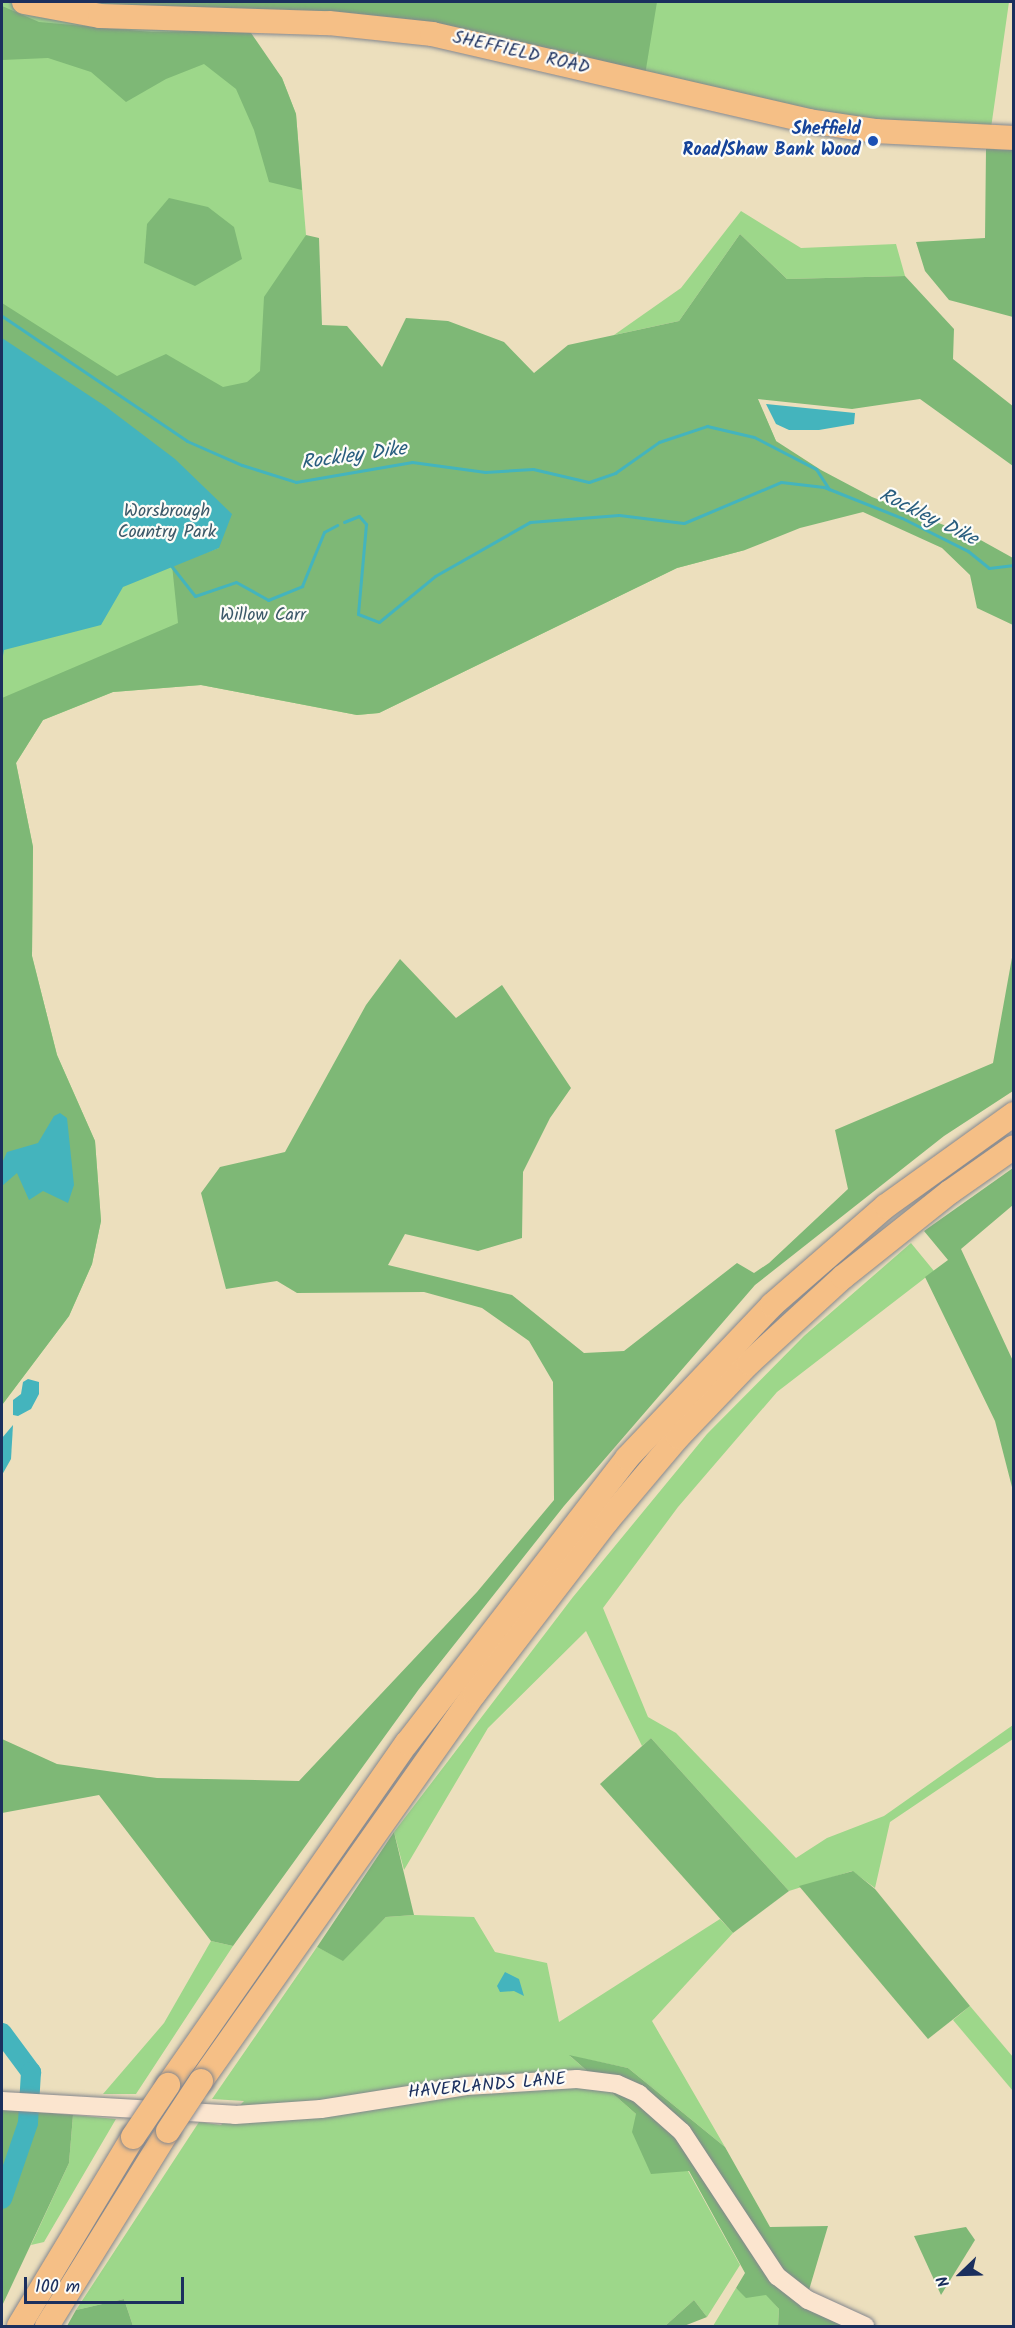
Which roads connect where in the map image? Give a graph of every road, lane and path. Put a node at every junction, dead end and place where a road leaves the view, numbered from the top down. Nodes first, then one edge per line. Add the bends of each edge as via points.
1 (24, 2) edge
2 (1014, 138) edge
3 (1014, 1114) edge
4 (1014, 1147) edge
5 (9, 2102) edge
6 (19, 2326) edge
7 (47, 2326) edge
8 (865, 2326) edge

1 - 2 highway, SHEFFIELD ROAD via 100,16 329,23 432,34 809,121 876,131
3 - 6 highway, bridge via 886,1206 772,1305 627,1458 407,1743 133,2137
4 - 7 highway, bridge via 843,1277 749,1363 678,1437 607,1521 475,1693 201,2081
5 - 8 street, HAVERLANDS LANE via 235,2115 321,2109 466,2086 577,2079 629,2087 682,2132 777,2276 808,2300

